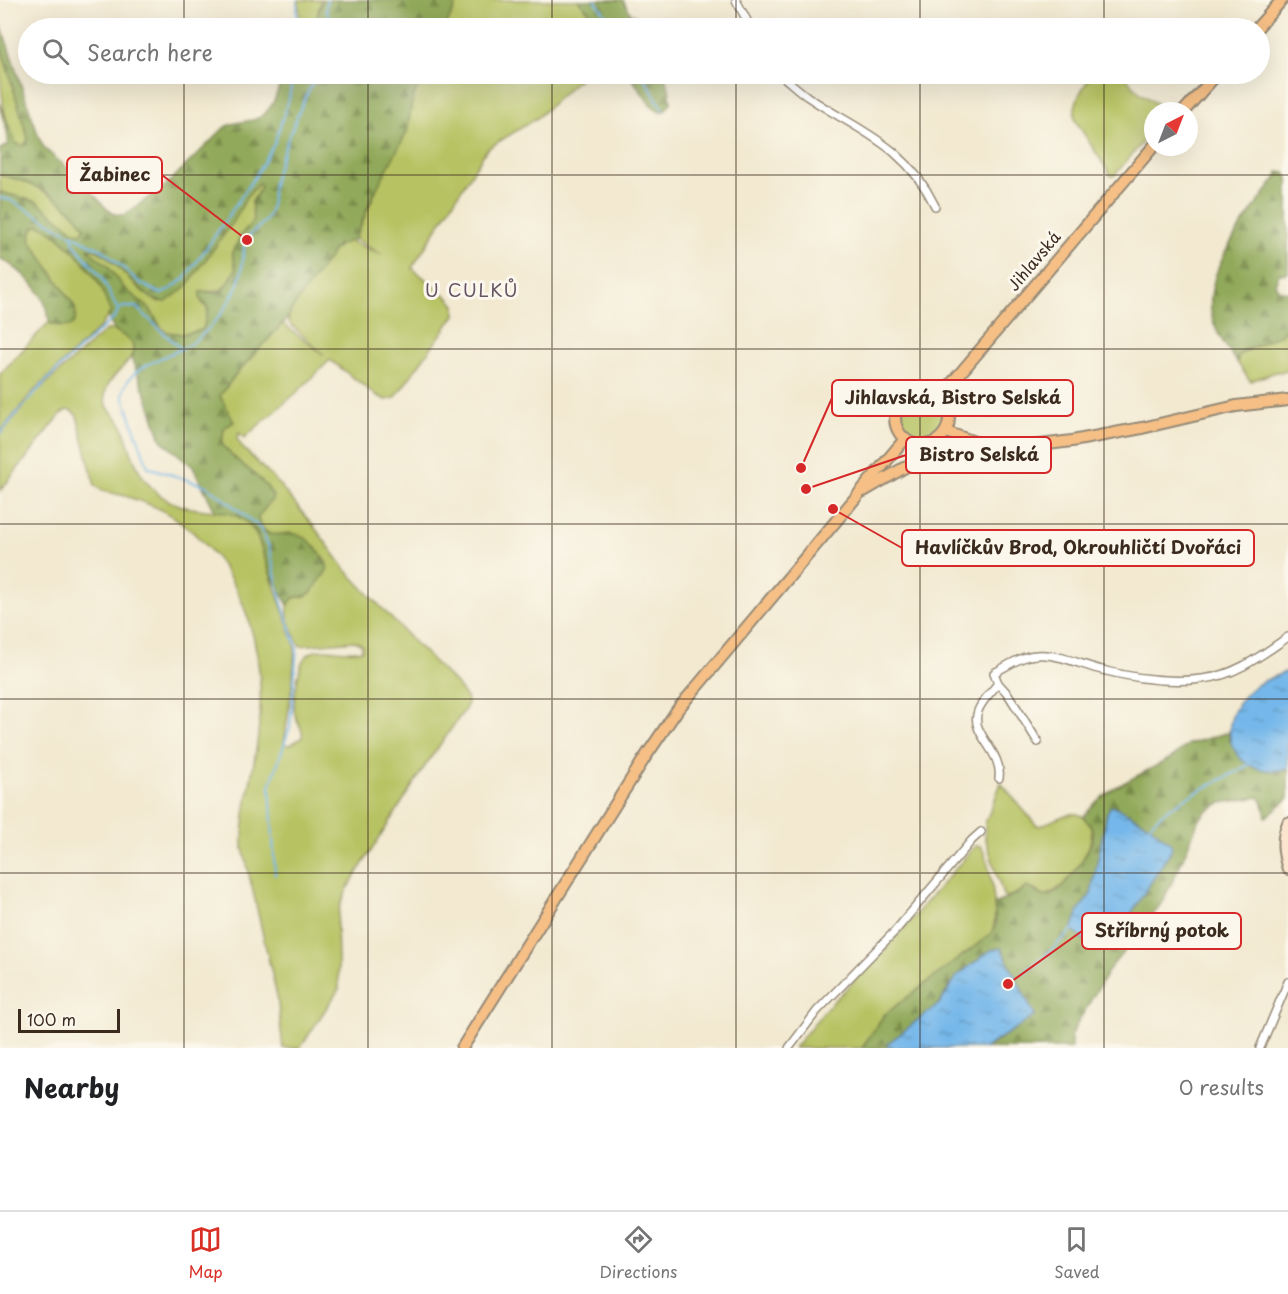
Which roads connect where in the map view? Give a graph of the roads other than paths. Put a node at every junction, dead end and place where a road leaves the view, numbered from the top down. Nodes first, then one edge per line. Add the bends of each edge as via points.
1 (736, 0) edge
2 (1282, 0) edge
3 (746, 18) edge
4 (1266, 18) edge
5 (792, 84) edge
6 (1208, 84) edge
7 (1192, 102) edge
8 (1145, 156) edge
9 (935, 206) dead end
10 (940, 397) junction
11 (1288, 400) edge
12 (946, 432) junction
13 (904, 439) junction
14 (996, 447) junction
15 (846, 507) junction
16 (1288, 638) edge
17 (998, 682) junction
18 (1038, 742) dead end
19 (999, 778) dead end
20 (1288, 823) edge
21 (981, 832) dead end
22 (1288, 869) edge
23 (1288, 982) edge
24 (462, 1048) edge
25 (789, 1048) edge
26 (1260, 1048) edge

1 - 3 street
2 - 4 main road
5 - 9 street via 894,152 924,184
6 - 7 main road
8 - 10 main road, Jihlavská
10 - 12 main road via 950,413
10 - 13 main road via 918,391 902,400 895,422
11 - 14 main road via 1236,406 1072,441
12 - 13 main road via 929,444
12 - 14 main road
13 - 15 main road
14 - 15 main road via 966,448 920,461 882,479
15 - 24 main road via 678,709
16 - 17 street via 1242,666 1202,680 1124,674 1038,654 994,673
17 - 18 street
17 - 19 street via 978,711 976,722 997,760
20 - 22 street via 1283,854
21 - 25 street via 896,930 817,1011
23 - 26 street

